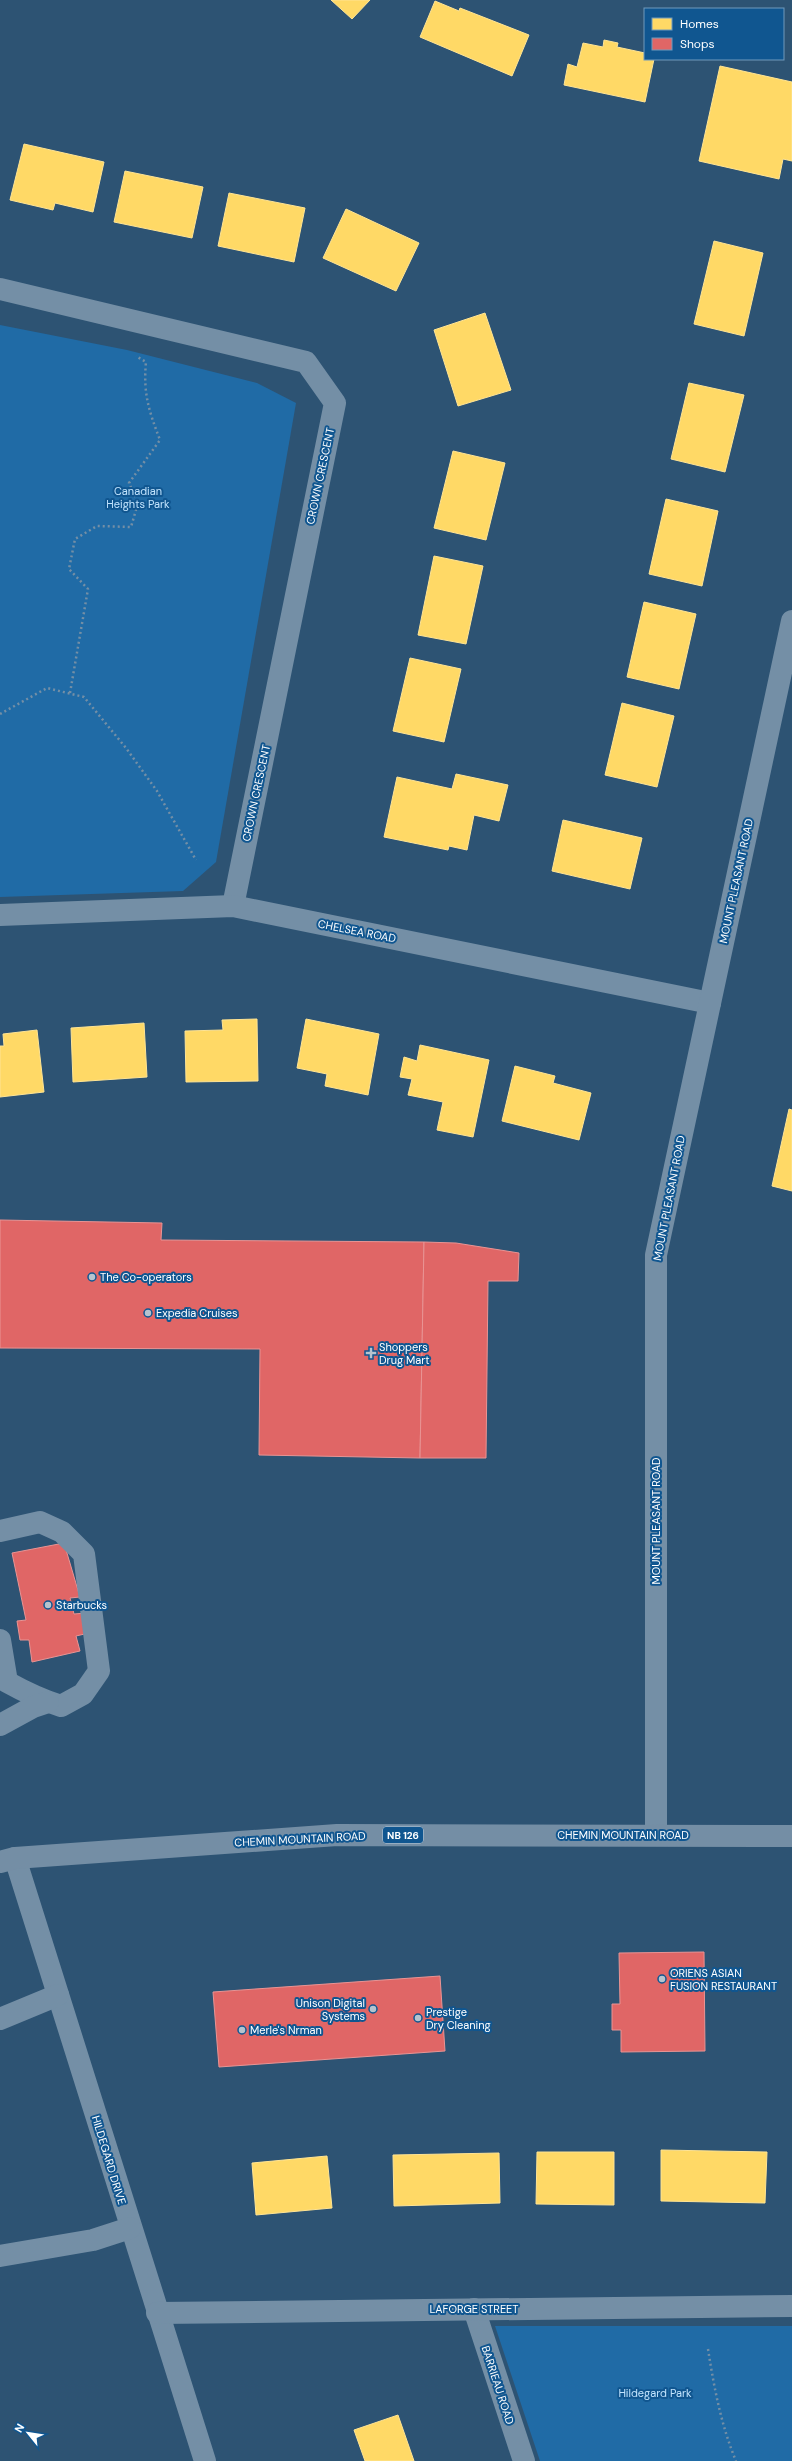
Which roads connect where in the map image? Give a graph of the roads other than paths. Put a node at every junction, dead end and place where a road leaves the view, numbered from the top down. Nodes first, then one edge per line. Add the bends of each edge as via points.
1 (0, 289) edge
2 (792, 621) edge
3 (232, 906) junction
4 (0, 915) edge
5 (710, 1003) junction
6 (0, 1531) edge
7 (0, 1640) edge
8 (48, 1702) junction
9 (0, 1725) edge
10 (656, 1834) junction
11 (792, 1836) edge
12 (7, 1860) edge
13 (58, 1995) junction
14 (0, 2019) edge
15 (130, 2228) junction
16 (0, 2256) edge
17 (792, 2306) edge
18 (474, 2309) junction
19 (157, 2313) junction
20 (205, 2461) edge
21 (524, 2461) edge

1 - 3 street, CROWN CRESCENT via 306,362 335,403
2 - 5 street, MOUNT PLEASANT ROAD
3 - 4 street, CHELSEA ROAD
3 - 5 street, CHELSEA ROAD
5 - 10 street, MOUNT PLEASANT ROAD via 656,1255
6 - 8 street via 40,1522 62,1532 84,1554 99,1671 83,1694 61,1706
7 - 8 street via 7,1682
8 - 9 street
10 - 11 main road, CHEMIN MOUNTAIN ROAD / NB 126
10 - 12 main road, CHEMIN MOUNTAIN ROAD / NB 126 via 337,1836
12 - 13 street, HILDEGARD DRIVE
13 - 14 street
13 - 15 street, HILDEGARD DRIVE
15 - 16 street via 93,2240
15 - 19 street, HILDEGARD DRIVE
17 - 18 street, LAFORGE STREET
18 - 19 street, LAFORGE STREET
18 - 21 street, BARRIEAU ROAD
19 - 20 street, HILDEGARD DRIVE

